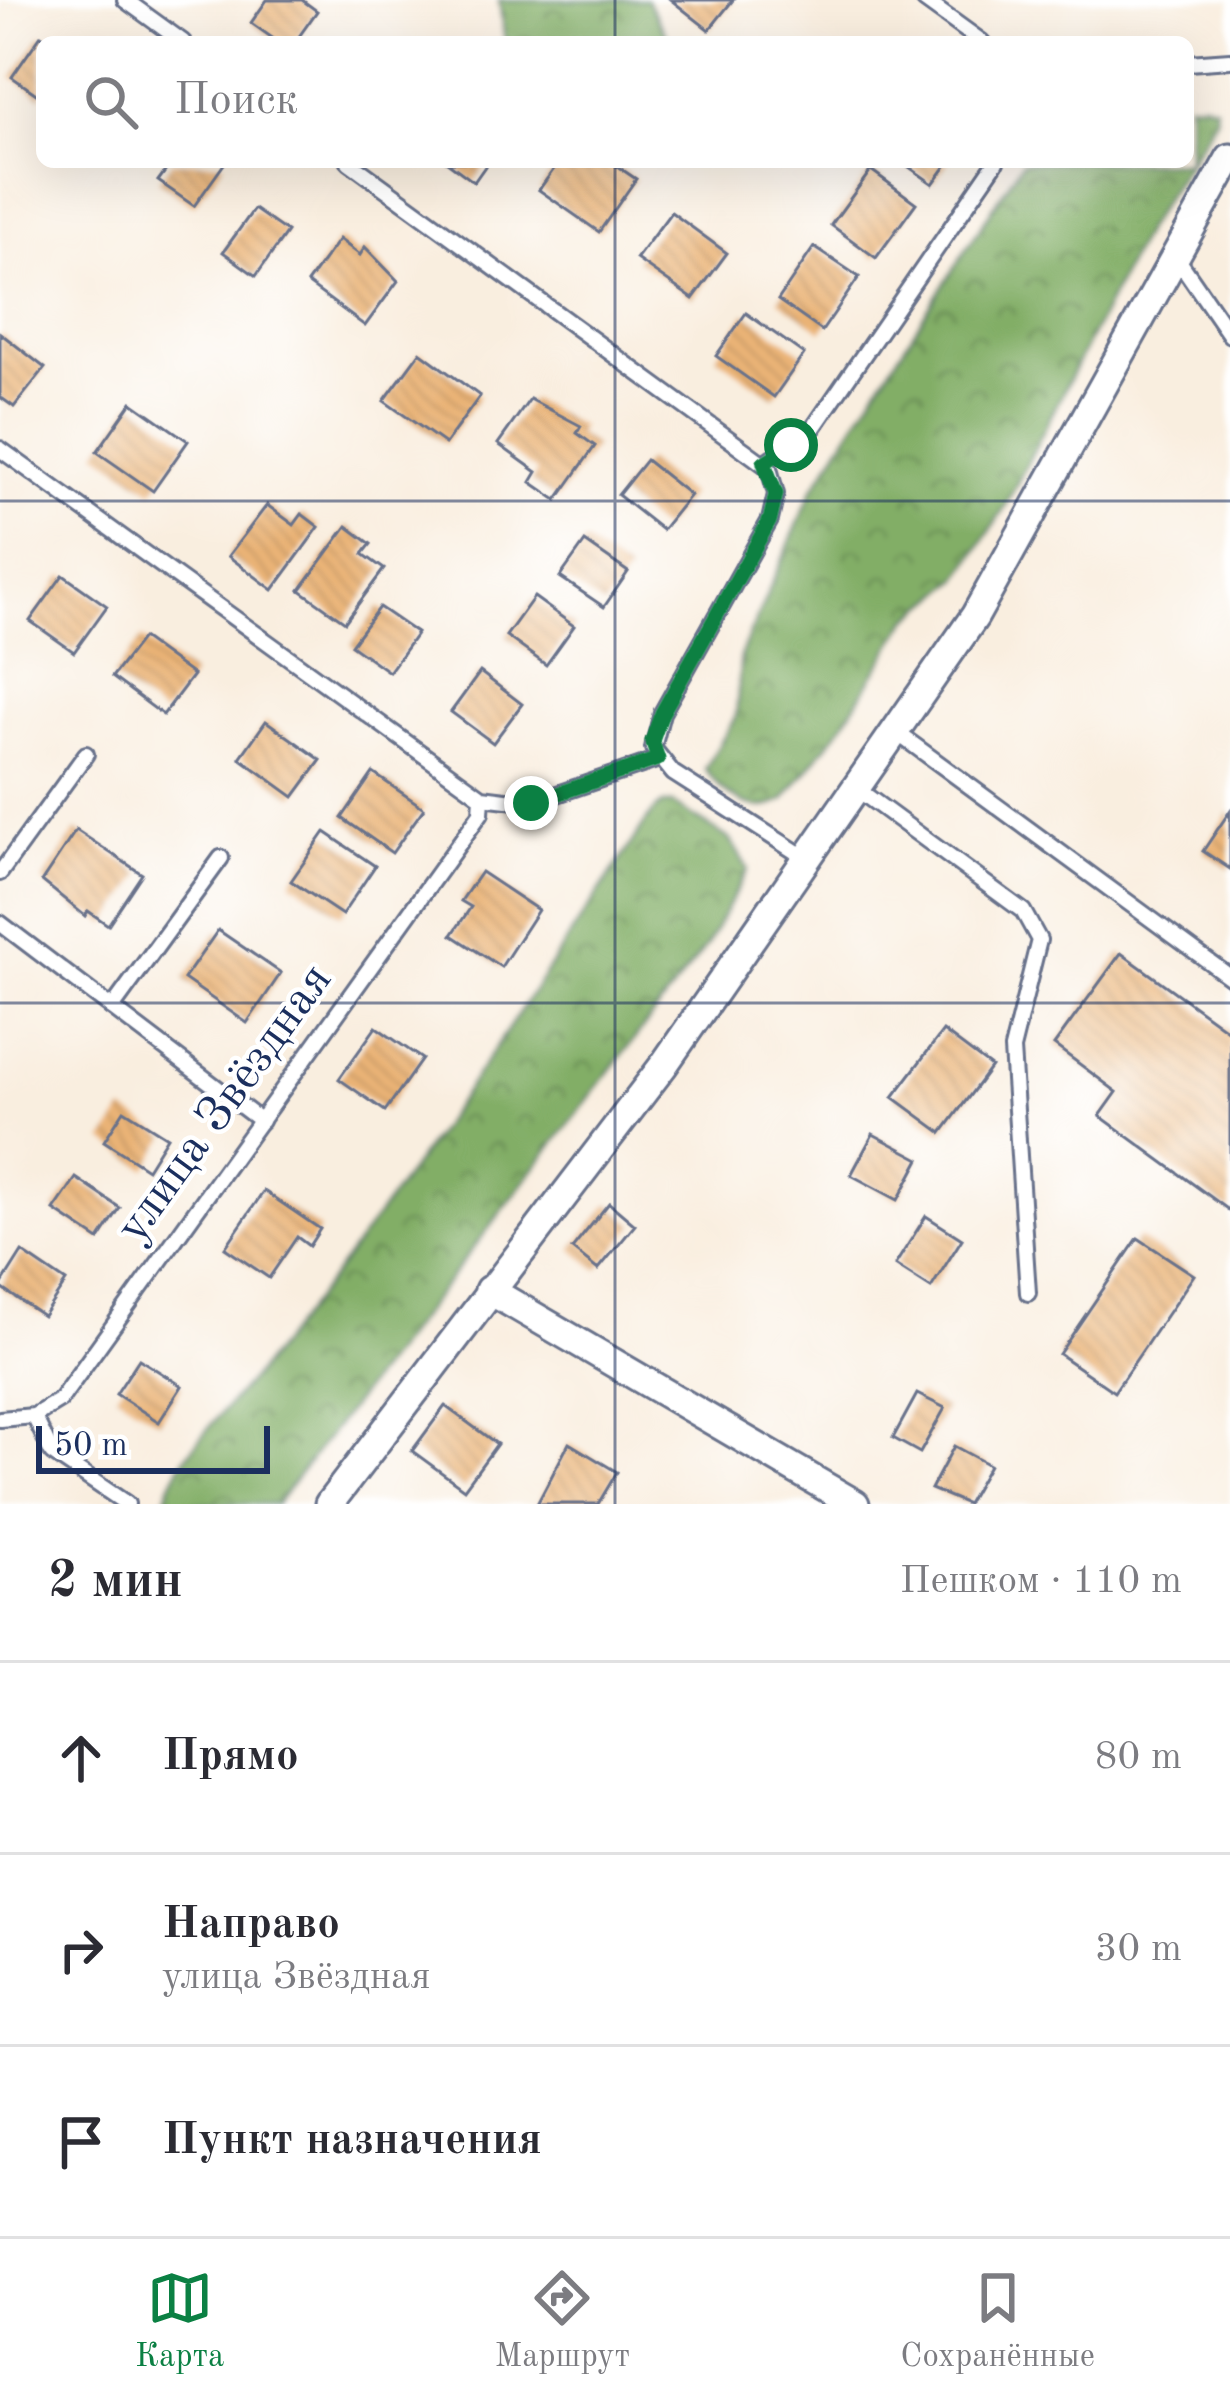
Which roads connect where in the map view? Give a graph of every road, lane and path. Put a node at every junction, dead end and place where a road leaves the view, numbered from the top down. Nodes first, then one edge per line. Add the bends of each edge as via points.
1 (125, 0) edge
2 (924, 0) edge
3 (175, 36) edge
4 (974, 36) edge
5 (1230, 60) edge
6 (1194, 63) edge
7 (1230, 158) edge
8 (358, 168) edge
9 (992, 168) edge
10 (1174, 254) junction
11 (1230, 335) edge
12 (0, 449) edge
13 (764, 463) junction
14 (896, 732) junction
15 (86, 754) dead end
16 (658, 759) junction
17 (856, 789) junction
18 (482, 797) junction
19 (221, 858) dead end
20 (807, 859) junction
21 (0, 872) edge
22 (0, 923) edge
23 (1230, 976) edge
24 (112, 1008) junction
25 (261, 1121) junction
26 (489, 1290) junction
27 (1028, 1293) dead end
28 (34, 1416) junction
29 (0, 1419) edge
30 (127, 1504) edge
31 (329, 1504) edge
32 (855, 1504) edge

1 - 3 lane
2 - 4 lane
5 - 6 lane
7 - 10 street
8 - 13 lane
9 - 13 lane via 814,427
10 - 11 lane
10 - 14 street via 975,616
12 - 18 lane
13 - 16 lane via 776,494 770,520 662,713 652,741
14 - 17 street
14 - 23 lane
15 - 21 lane
16 - 18 lane via 531,803
16 - 20 lane
17 - 20 street
17 - 27 lane via 1038,931 1012,1049
18 - 25 lane, улица Звёздная via 482,813
19 - 24 lane
20 - 26 street via 663,1066
22 - 24 lane
24 - 25 lane
25 - 28 lane, улица Звёздная via 60,1400
26 - 31 street
26 - 32 street
28 - 29 lane
28 - 30 lane via 52,1453

